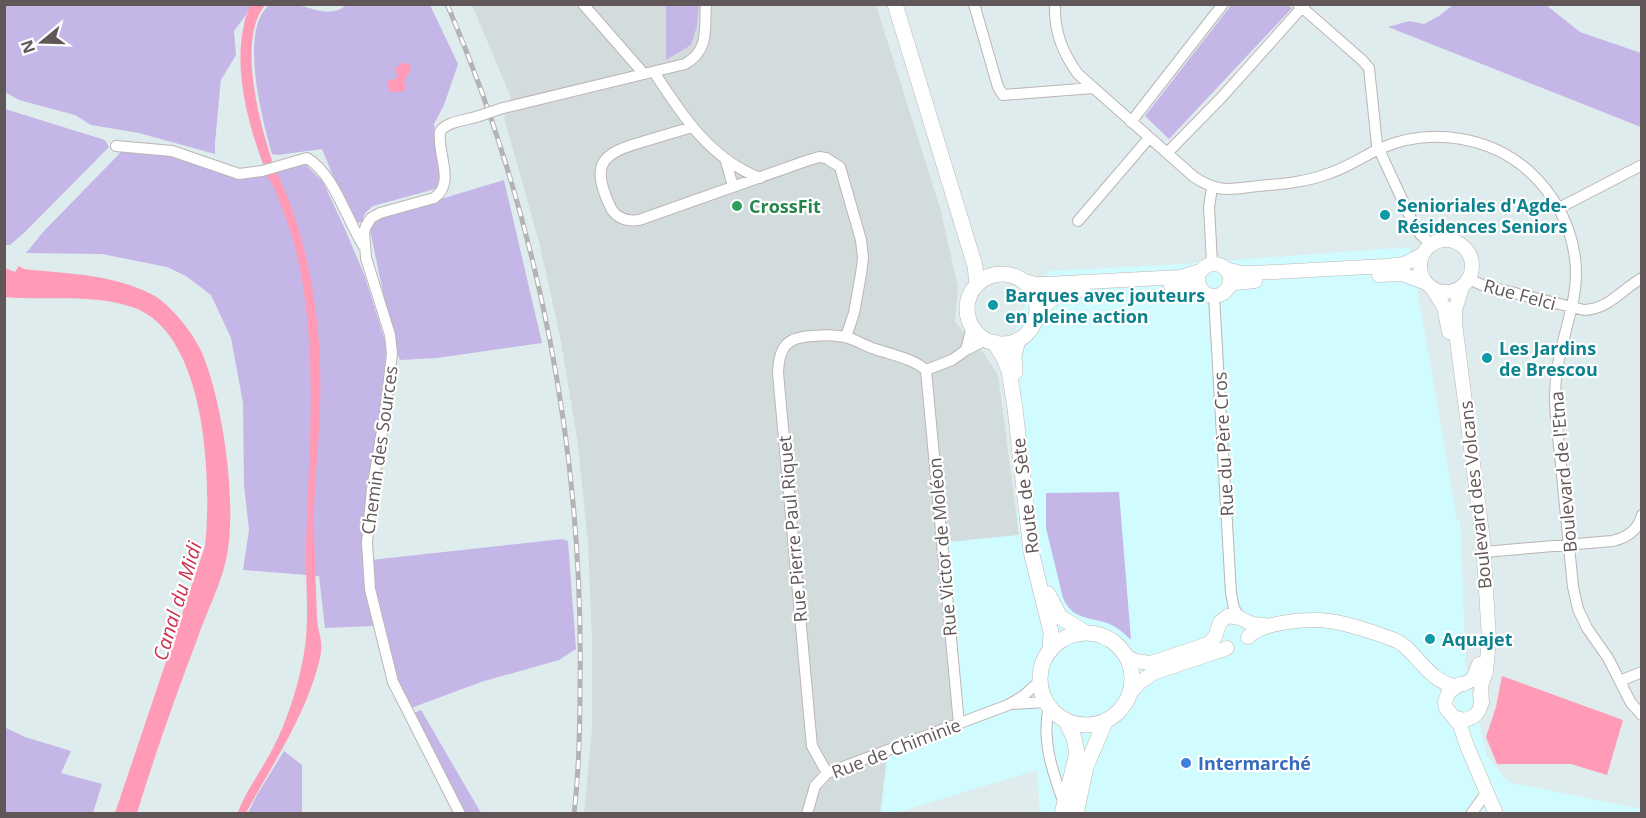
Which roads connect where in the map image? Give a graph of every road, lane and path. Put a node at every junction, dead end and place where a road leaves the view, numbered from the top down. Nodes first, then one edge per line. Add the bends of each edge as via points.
1 (583, 4) edge
2 (706, 4) edge
3 (895, 4) edge
4 (974, 4) edge
5 (1055, 4) edge
6 (1223, 4) edge
7 (1301, 5) edge
8 (649, 73) junction
9 (1092, 88) junction
10 (1131, 122) junction
11 (692, 127) junction
12 (1149, 138) junction
13 (116, 146) dead end
14 (1379, 149) junction
15 (1167, 153) junction
16 (726, 161) junction
17 (1641, 165) edge
18 (760, 178) junction
19 (733, 187) junction
20 (1212, 188) junction
21 (1560, 208) junction
22 (1077, 221) dead end
23 (967, 239) junction
24 (365, 248) junction
25 (1426, 250) junction
26 (1206, 267) junction
27 (1226, 269) junction
28 (1000, 274) junction
29 (1641, 278) edge
30 (1021, 280) junction
31 (1465, 283) junction
32 (977, 284) junction
33 (1429, 285) junction
34 (1228, 287) junction
35 (1200, 289) junction
36 (1214, 296) junction
37 (1571, 308) junction
38 (1036, 317) junction
39 (972, 326) junction
40 (846, 337) junction
41 (1018, 340) junction
42 (990, 341) junction
43 (966, 350) junction
44 (926, 370) junction
45 (1641, 515) edge
46 (1569, 545) junction
47 (1484, 552) junction
48 (1231, 593) junction
49 (1242, 619) junction
50 (1220, 625) junction
51 (1272, 625) junction
52 (1086, 633) junction
53 (1382, 635) junction
54 (1248, 637) junction
55 (1227, 648) junction
56 (1050, 651) junction
57 (1126, 656) junction
58 (1641, 672) edge
59 (1040, 681) junction
60 (1620, 681) junction
61 (1460, 685) junction
62 (1131, 692) junction
63 (1445, 702) junction
64 (1008, 705) junction
65 (1047, 705) junction
66 (1480, 707) junction
67 (1641, 715) edge
68 (1454, 717) junction
69 (1066, 721) junction
70 (1105, 722) junction
71 (959, 724) junction
72 (827, 773) junction
73 (1486, 792) junction
74 (1068, 810) edge
75 (460, 813) edge
76 (807, 813) edge
77 (1471, 813) edge
78 (1476, 813) edge
79 (1495, 813) edge
80 (1502, 813) edge

1 - 8 street
2 - 8 street via 705,38 695,59
3 - 23 main road
4 - 9 street via 998,87 1004,95
5 - 9 street via 1062,48
6 - 10 street
7 - 14 street via 1369,68
7 - 15 street via 1221,98
8 - 11 street
8 - 24 street, Chemin des Sources, bridge via 503,108 443,128 440,132 446,183 441,193 371,218 366,226
9 - 10 street
10 - 12 street
11 - 16 street
11 - 19 street via 609,155 600,175 611,209 621,218 639,220
12 - 15 street
12 - 22 street
13 - 24 street via 172,151 239,174 307,158 325,175
14 - 20 street, Boulevard de l'Etna via 1313,179
14 - 21 street, Boulevard de l'Etna via 1429,136 1480,143 1526,168
14 - 25 street
15 - 20 street
16 - 18 street
16 - 19 street
17 - 21 street
18 - 19 street
18 - 40 street via 819,157 840,167 863,258
20 - 26 street
21 - 37 street, Boulevard de l'Etna via 1574,250 1576,272
23 - 28 main road via 982,261
23 - 32 main road
24 - 75 street, Chemin des Sources via 392,354 372,489 367,543 370,589 393,682
25 - 27 street via 1404,264 1386,266 1254,273
25 - 31 street via 1440,240 1450,240 1467,250 1472,269
25 - 33 street via 1420,273
26 - 27 street via 1217,264
26 - 30 street via 1181,277 1035,284
26 - 35 street via 1197,280
27 - 34 street
28 - 30 main road
28 - 32 main road
29 - 37 street, Rue Felci via 1606,306
30 - 38 main road via 1034,296
31 - 33 street via 1453,292
31 - 37 street, Rue Felci
31 - 47 street, Boulevard des Volcans via 1455,310 1455,324
32 - 39 main road via 967,304
33 - 34 street via 1402,274 1387,274 1242,282
33 - 61 street, Boulevard des Volcans via 1444,307 1448,324 1475,542 1480,661 1473,679
34 - 36 street
35 - 36 street
35 - 38 street via 1178,285 1075,291 1053,297
36 - 48 street, Rue du Père Cros
37 - 46 street, Boulevard de l'Etna via 1558,362 1555,403
38 - 41 main road
39 - 42 main road
39 - 43 street
40 - 44 street
40 - 72 street, Rue Pierre Paul Riquet via 796,337 788,342 778,360 812,746
41 - 42 main road
41 - 52 main road, Route de Sète via 1014,363 1043,575 1054,609
42 - 43 street
42 - 56 main road, Route de Sète via 1009,371 1031,551 1051,632
43 - 44 street
44 - 71 street, Rue Victor de Moléon
45 - 46 street via 1634,531 1624,538
46 - 47 street
46 - 60 street, Boulevard de l'Etna via 1578,609
47 - 66 street, Boulevard des Volcans via 1489,639
48 - 49 street, Rue du Père Cros via 1234,608
48 - 50 street, Rue du Père Cros via 1228,611
49 - 50 street via 1228,616
49 - 51 street
49 - 54 street via 1248,626
50 - 55 street via 1219,641
50 - 57 street via 1208,644 1151,663
51 - 53 street via 1324,620
51 - 54 street
52 - 56 main road via 1059,641
52 - 57 main road via 1109,639
53 - 61 street via 1401,643 1445,684
53 - 63 street via 1441,693
54 - 55 street via 1239,647
55 - 62 street via 1153,673
56 - 59 main road
57 - 62 main road via 1132,673
58 - 60 street
59 - 64 street, Rue de Chiminie
59 - 65 main road
60 - 67 street, Boulevard de l'Etna
61 - 63 street, Boulevard des Volcans via 1448,693
61 - 66 street via 1475,687 1481,697
62 - 70 main road via 1116,715
63 - 68 street
64 - 65 street, Rue de Chiminie
64 - 71 street, Rue de Chiminie
65 - 69 main road
65 - 74 street via 1054,779
66 - 68 street via 1475,716 1465,720
66 - 80 street, Boulevard des Volcans via 1470,733
68 - 73 street via 1461,725
69 - 70 main road via 1091,726
69 - 74 main road via 1077,753
70 - 74 main road
71 - 72 street, Rue de Chiminie
72 - 76 street, Rue de Chiminie via 815,786
73 - 77 street
73 - 79 street
78 - 79 street

